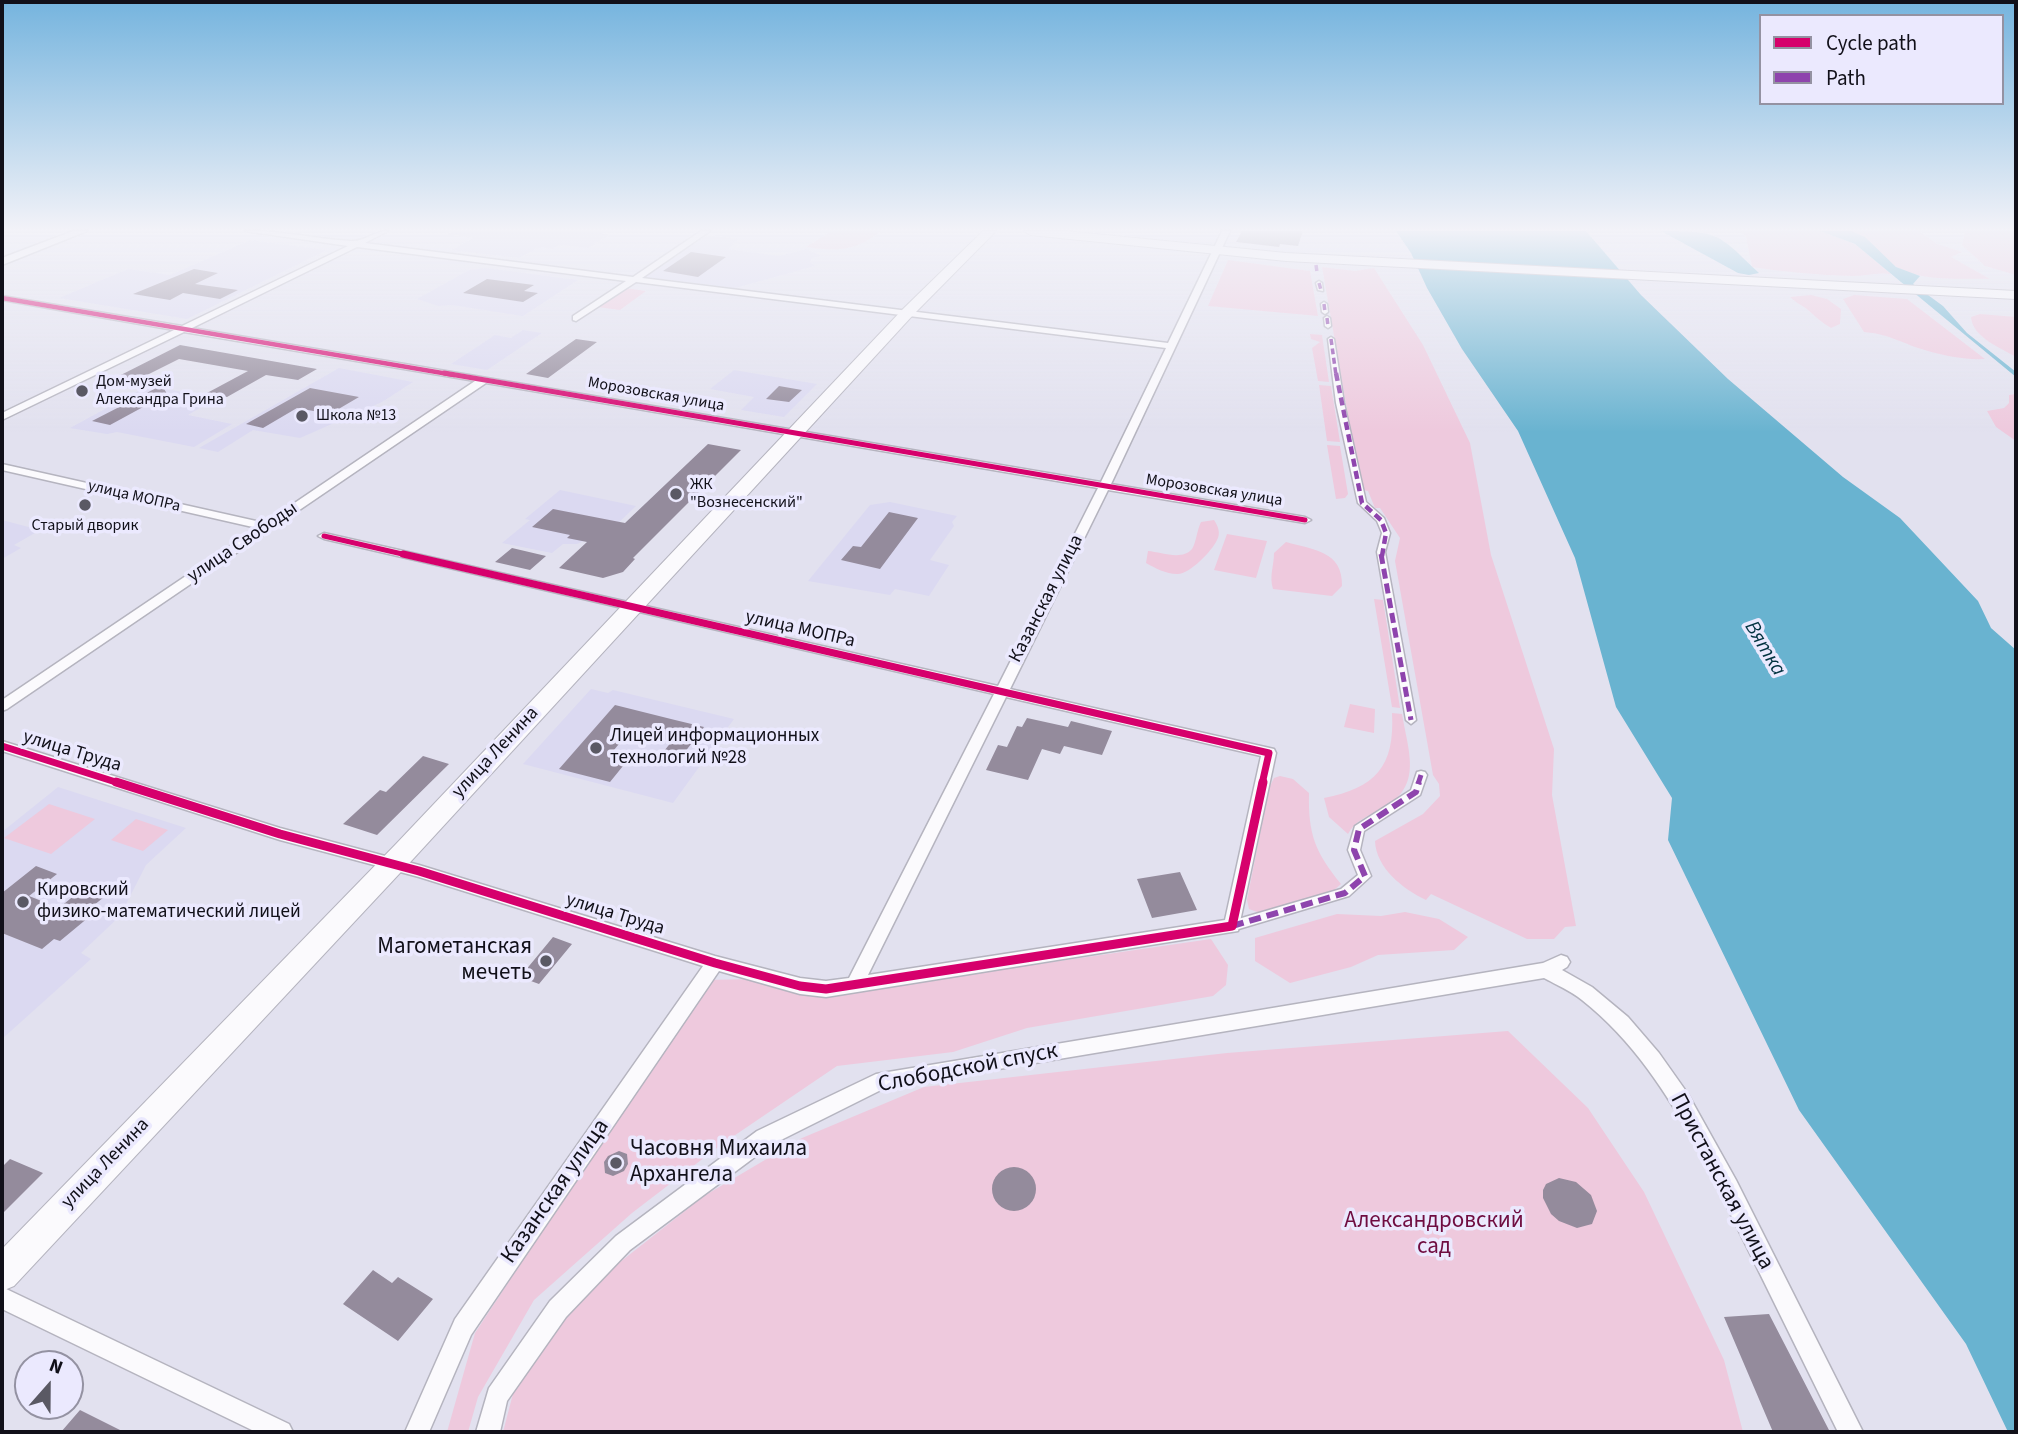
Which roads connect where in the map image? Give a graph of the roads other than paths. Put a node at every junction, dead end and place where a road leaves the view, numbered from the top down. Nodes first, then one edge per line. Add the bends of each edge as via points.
1 (2, 298) edge
2 (245, 298) edge
3 (605, 298) edge
4 (791, 298) edge
5 (922, 298) edge
6 (1194, 298) edge
7 (1324, 298) edge
8 (908, 312) junction
9 (576, 318) dead end
10 (181, 329) junction
11 (1169, 346) junction
12 (484, 380) junction
13 (2, 417) edge
14 (798, 433) junction
15 (2, 467) edge
16 (1103, 487) junction
17 (1305, 520) dead end
18 (267, 527) junction
19 (324, 536) dead end
20 (632, 607) junction
21 (999, 693) junction
22 (2, 706) edge
23 (1411, 720) dead end
24 (2, 746) edge
25 (1421, 775) dead end
26 (392, 865) junction
27 (1232, 926) junction
28 (715, 963) junction
29 (1554, 966) joint
30 (855, 984) junction
31 (2, 1274) edge
32 (2, 1297) edge
33 (281, 1432) edge
34 (417, 1432) edge
35 (488, 1432) edge
36 (1851, 1432) edge

1 - 10 street, Морозовская улица
2 - 10 street
3 - 9 street
4 - 8 street
5 - 8 main road, улица Ленина
6 - 11 street, Казанская улица
7 - 23 street via 1362,503 1381,520 1386,533 1381,552
8 - 11 street
8 - 14 main road, улица Ленина
10 - 12 street, Морозовская улица
10 - 13 street
11 - 16 street, Казанская улица
12 - 14 street, Морозовская улица
12 - 18 street, улица Свободы
14 - 16 street, Морозовская улица
14 - 20 main road, улица Ленина
15 - 18 street, улица МОПРа
16 - 17 street, Морозовская улица
16 - 21 street, Казанская улица
18 - 22 street, улица Свободы
19 - 20 street, улица МОПРа
20 - 21 street, улица МОПРа
20 - 26 main road, улица Ленина
21 - 27 street, улица МОПРа via 1269,753
21 - 30 street, Казанская улица
24 - 26 street, улица Труда
25 - 27 street via 1416,792 1359,829 1353,850 1365,876 1345,892
26 - 28 street, улица Труда
26 - 31 main road, улица Ленина
27 - 30 street, улица Труда
28 - 30 street, улица Труда via 800,986 826,989
28 - 34 street, Казанская улица via 463,1327
29 - 35 street, Слободской спуск via 883,1080 764,1138 623,1243 551,1320 497,1396
29 - 36 street, Пристанская улица via 1600,1004 1649,1054 1666,1079 1717,1165
32 - 33 street

